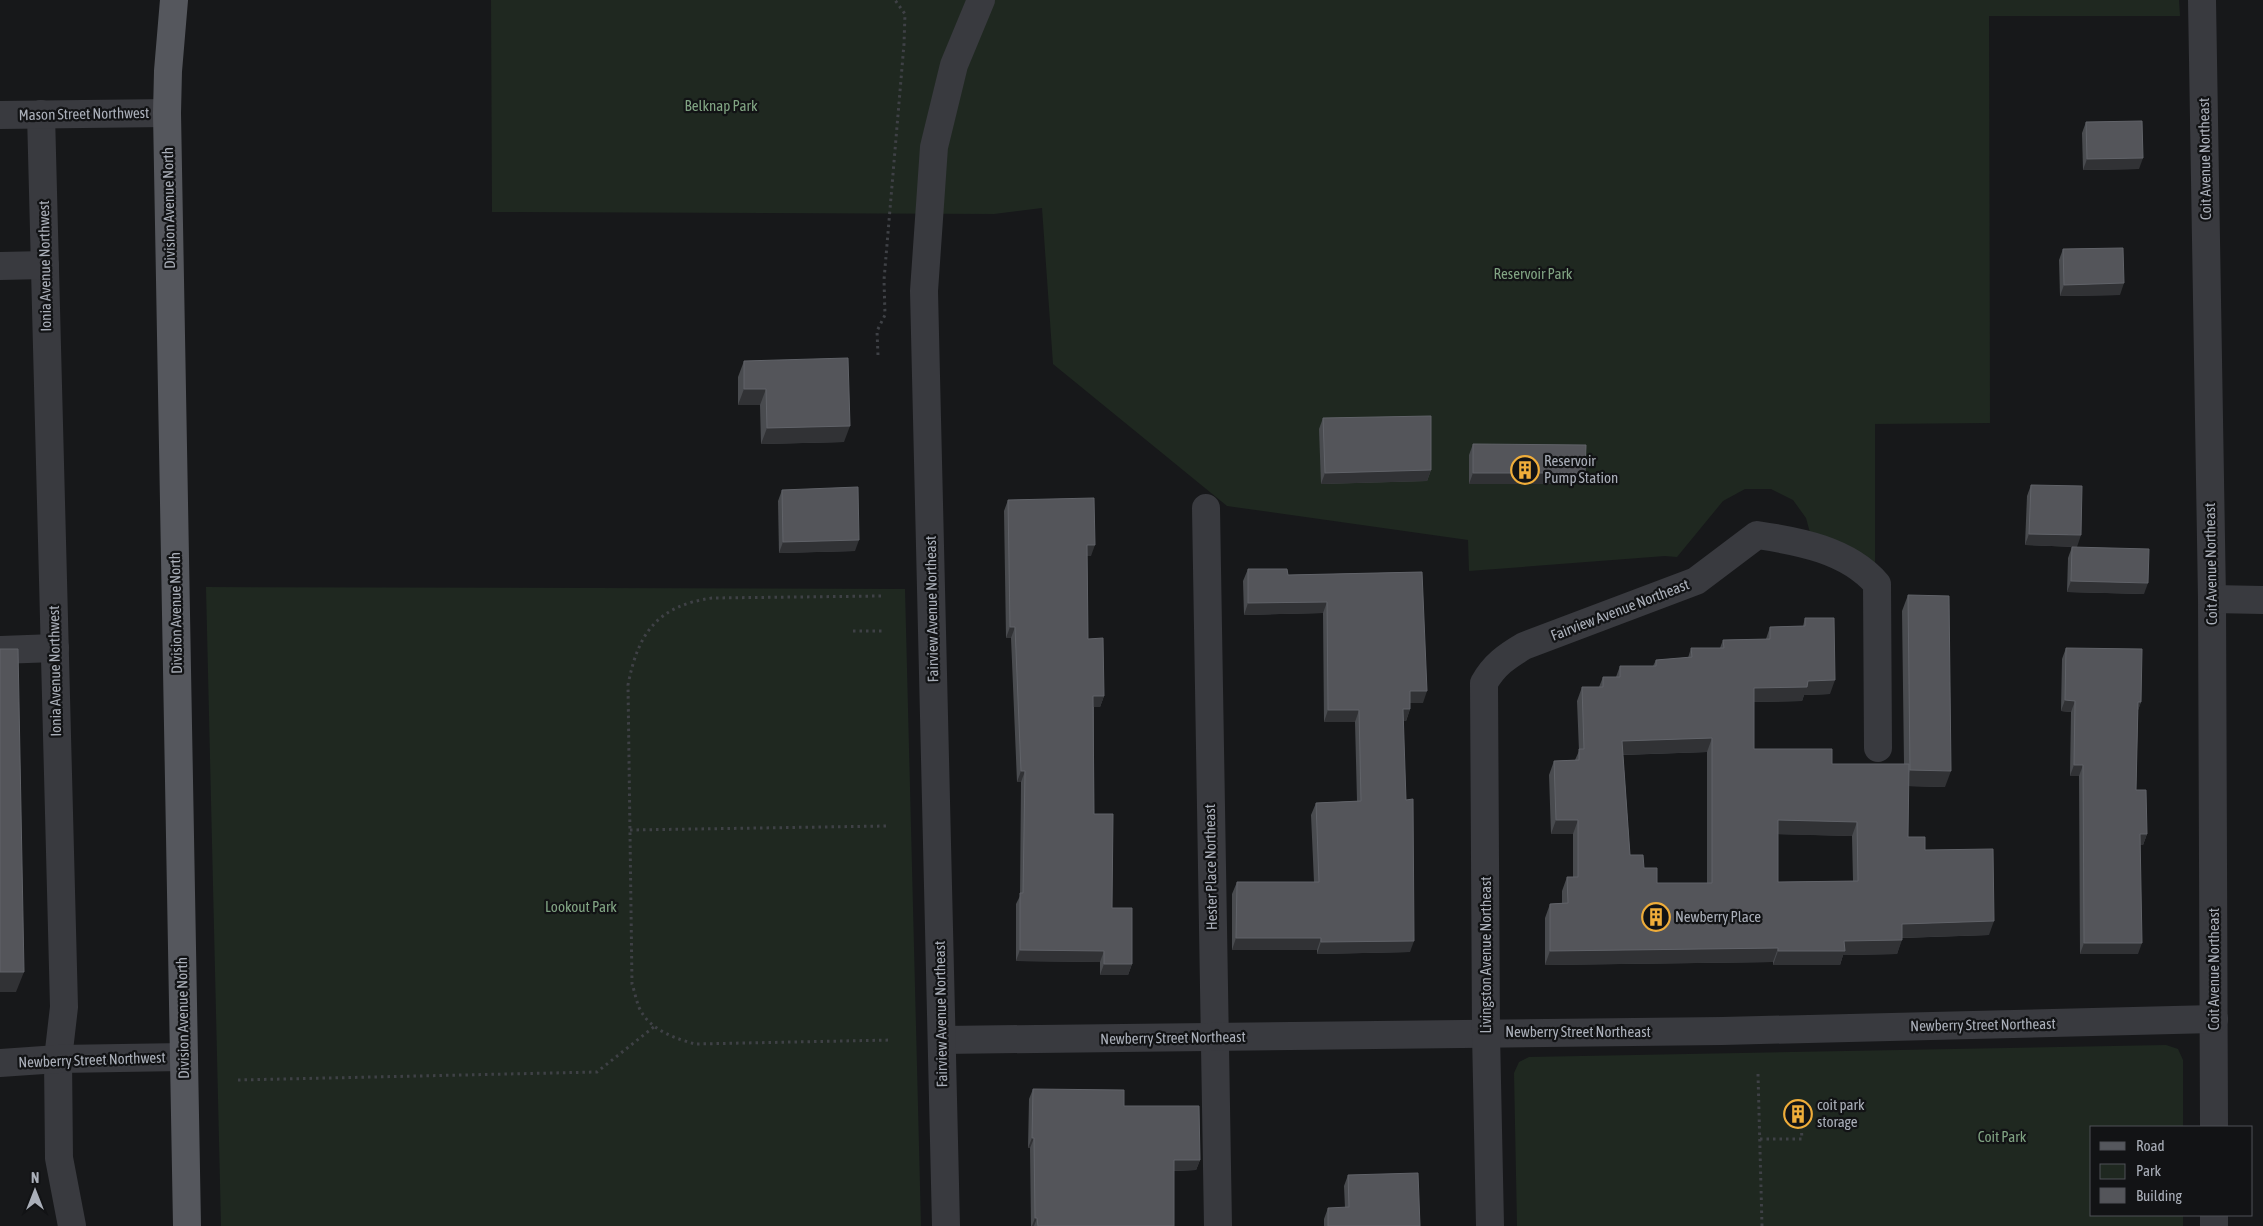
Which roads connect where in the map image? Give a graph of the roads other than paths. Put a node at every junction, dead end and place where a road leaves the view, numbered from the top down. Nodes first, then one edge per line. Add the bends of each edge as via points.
1 (174, 0) edge
2 (981, 0) edge
3 (2202, 0) edge
4 (167, 113) junction
5 (41, 114) junction
6 (0, 115) edge
7 (45, 265) junction
8 (0, 266) edge
9 (1206, 508) dead end
10 (2212, 600) junction
11 (2263, 600) edge
12 (54, 648) junction
13 (0, 650) edge
14 (1484, 684) joint
15 (1878, 748) dead end
16 (2214, 1020) junction
17 (1486, 1033) junction
18 (1214, 1037) junction
19 (942, 1040) junction
20 (184, 1057) junction
21 (58, 1059) junction
22 (0, 1063) edge
23 (2214, 1126) edge
24 (72, 1226) edge
25 (187, 1226) edge
26 (946, 1226) edge
27 (1218, 1226) edge
28 (1490, 1226) edge

1 - 4 main road, Division Avenue North
2 - 19 street, Fairview Avenue Northeast via 954,65 934,147 924,292
3 - 10 street, Coit Avenue Northeast
4 - 5 street, Mason Street Northwest
4 - 20 main road, Division Avenue North
5 - 6 street, Mason Street Northwest
5 - 7 street, Ionia Avenue Northwest
7 - 8 street
7 - 12 street, Ionia Avenue Northwest
9 - 18 street, Hester Place Northeast
10 - 11 street
10 - 16 street, Coit Avenue Northeast
12 - 13 street
12 - 21 street, Ionia Avenue Northwest via 64,1007
14 - 15 street, Fairview Avenue Northeast via 1492,669 1524,646 1696,581 1757,535 1800,541 1857,566 1877,584
14 - 17 street, Livingston Avenue Northeast
16 - 17 street, Newberry Street Northeast
16 - 23 street, Coit Avenue Northeast
17 - 18 street, Newberry Street Northeast
17 - 28 street, Livingston Avenue Northeast
18 - 19 street, Newberry Street Northeast
18 - 27 street, Hester Place Northeast
19 - 26 street, Fairview Avenue Northeast
20 - 21 street, Newberry Street Northwest
20 - 25 main road, Division Avenue North
21 - 22 street, Newberry Street Northwest
21 - 24 street, Ionia Avenue Northwest via 59,1158

